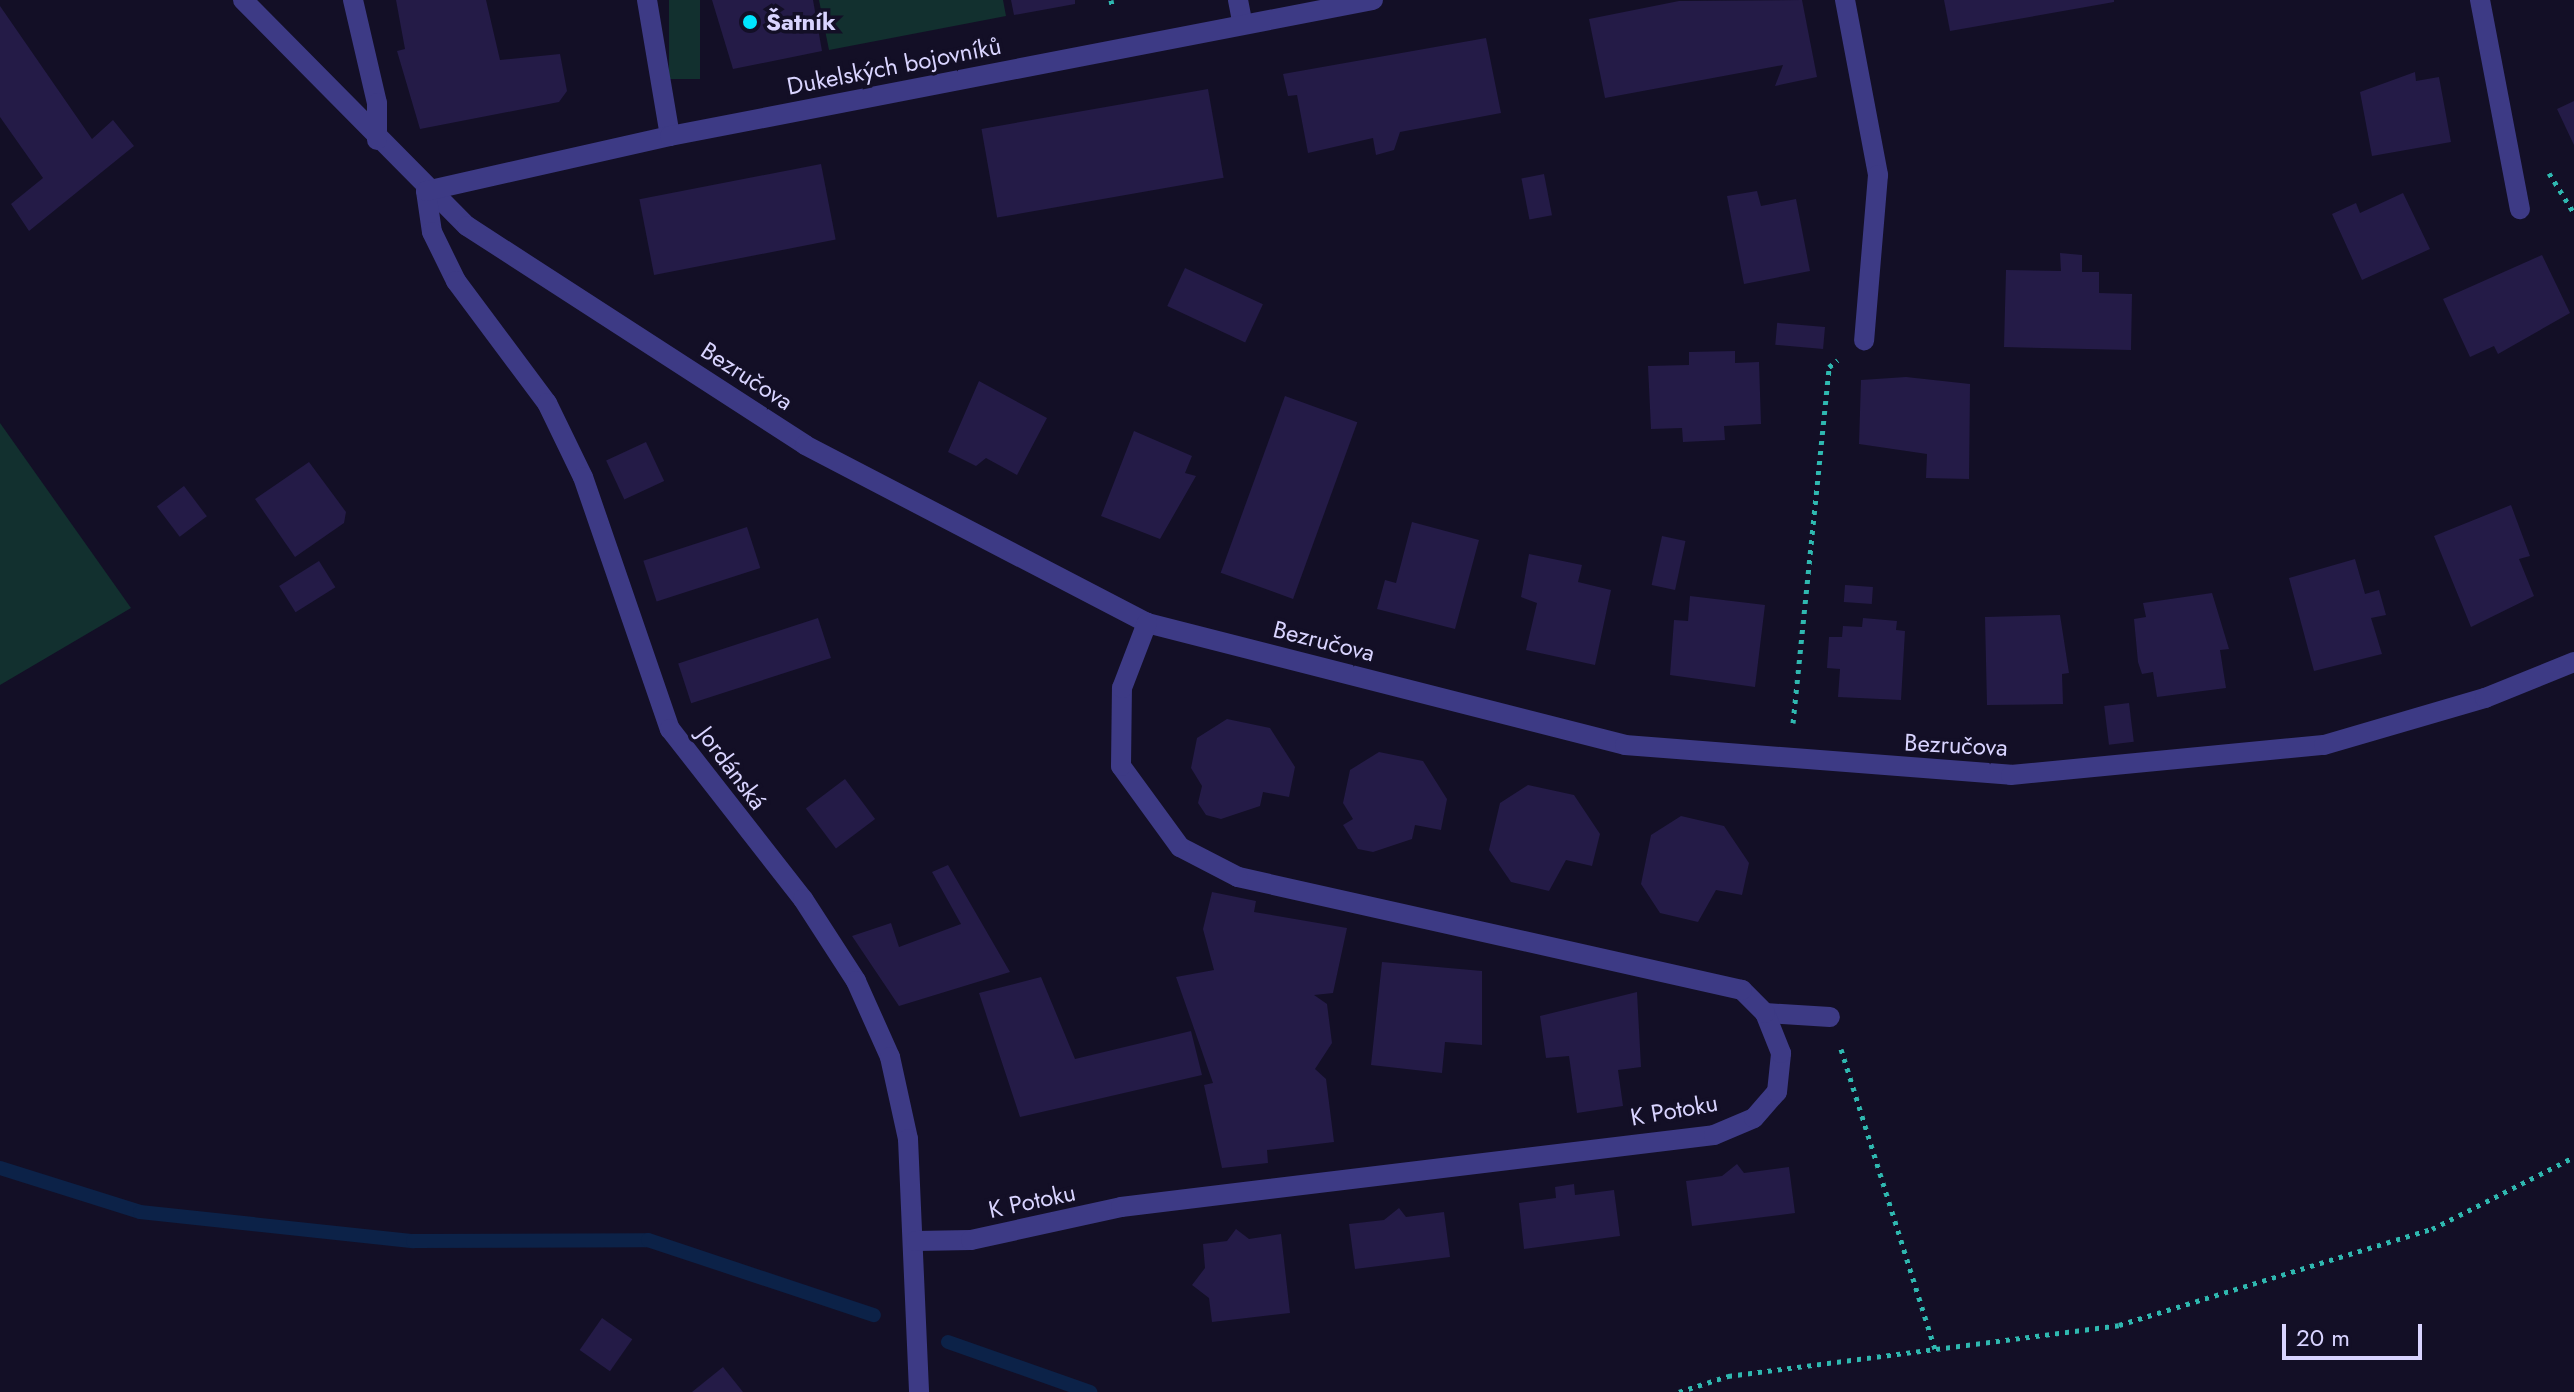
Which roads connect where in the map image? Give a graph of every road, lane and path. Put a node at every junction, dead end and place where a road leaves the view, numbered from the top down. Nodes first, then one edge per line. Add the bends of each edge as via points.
1 (243, 0) edge
2 (353, 0) edge
3 (647, 0) edge
4 (1238, 0) edge
5 (1373, 0) edge
6 (1845, 0) edge
7 (2480, 0) edge
8 (1243, 25) junction
9 (670, 136) junction
10 (377, 140) junction
11 (426, 191) junction
12 (2520, 209) dead end
13 (1864, 340) joint
14 (1147, 623) junction
15 (2574, 662) edge
16 (1792, 740) dead end
17 (1765, 1013) junction
18 (1830, 1017) joint
19 (2574, 1157) edge
20 (916, 1241) junction
21 (1935, 1349) junction
22 (919, 1392) edge
23 (1679, 1392) edge

1 - 10 street, Bezručova
2 - 10 street via 377,103
3 - 9 street
4 - 8 street
5 - 8 street, Dukelských bojovníků
6 - 13 street via 1878,175
7 - 12 street
8 - 9 street, Dukelských bojovníků
9 - 11 street, Dukelských bojovníků
10 - 11 street, Bezručova
11 - 14 street, Bezručova via 467,226 805,445
11 - 20 street, Jordánská via 432,232 456,281 547,403 583,477 670,729 803,899 856,981 890,1057 908,1139
13 - 16 path via 1829,367
14 - 15 street, Bezručova via 1625,745 2011,775 2324,745 2485,698
14 - 17 street, K Potoku via 1122,688 1121,766 1180,847 1238,877 1742,990
17 - 18 street
17 - 20 street, K Potoku via 1781,1053 1777,1092 1754,1118 1714,1135 1121,1207 971,1240
18 - 21 path
19 - 21 path via 2432,1229 2270,1283 2119,1325
20 - 22 street, Jordánská via 911,1329
21 - 23 path via 1728,1376

